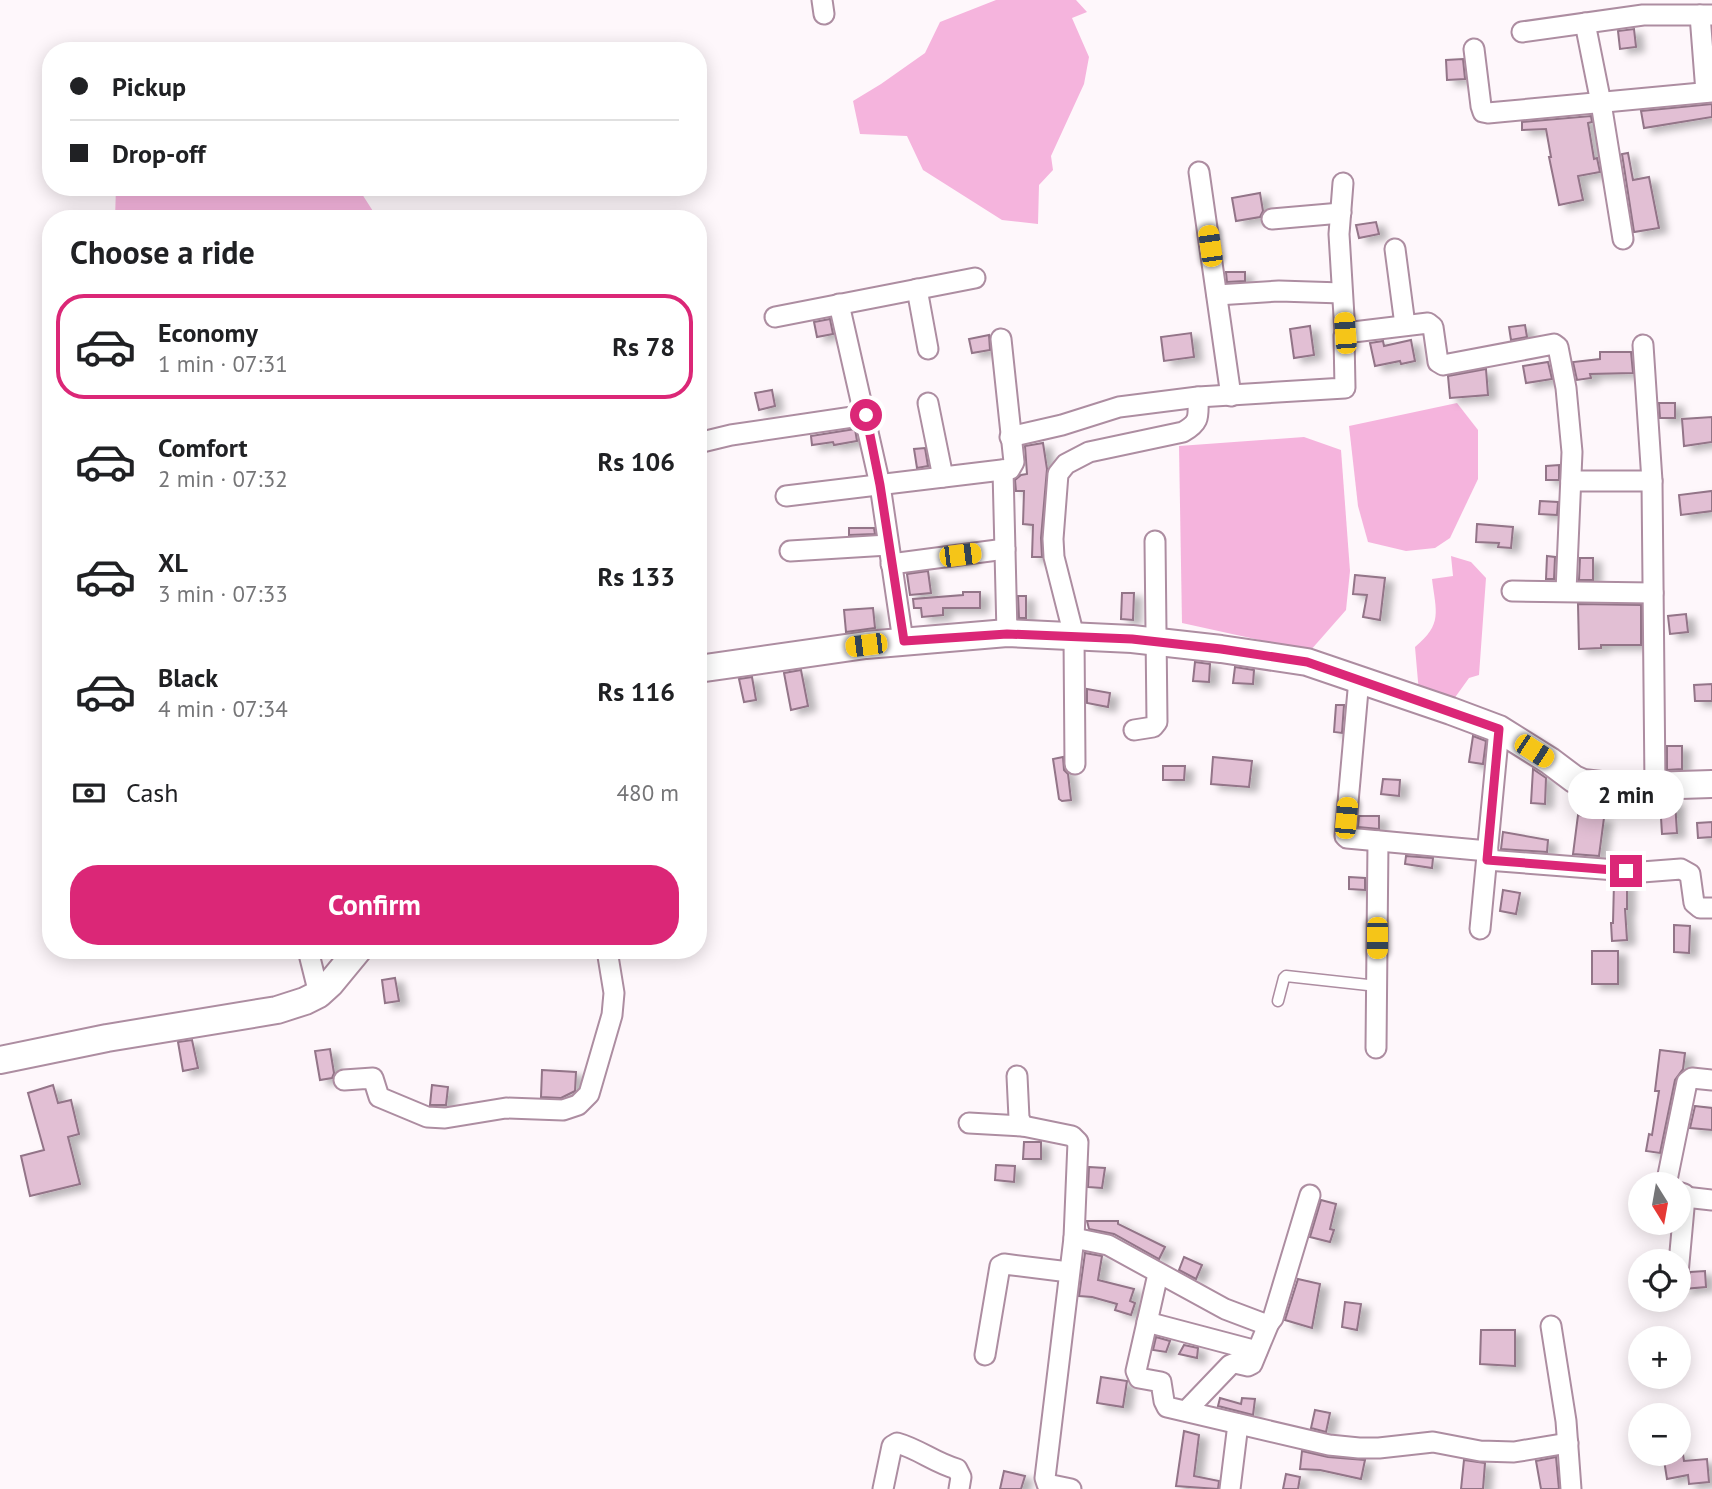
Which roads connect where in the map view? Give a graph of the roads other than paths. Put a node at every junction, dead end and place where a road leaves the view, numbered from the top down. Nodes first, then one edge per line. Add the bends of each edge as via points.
1 (1643, 7) edge
2 (1708, 11) edge
3 (1585, 23) junction
4 (1522, 32) dead end
5 (1474, 49) dead end
6 (1709, 92) edge
7 (1601, 103) junction
8 (1199, 173) dead end
9 (1343, 183) dead end
10 (1341, 213) junction
11 (1272, 219) dead end
12 (1623, 239) dead end
13 (1395, 249) dead end
14 (975, 278) dead end
15 (917, 289) junction
16 (1342, 293) junction
17 (1217, 295) junction
18 (839, 304) junction
19 (775, 317) dead end
20 (1405, 325) junction
21 (1345, 333) junction
22 (1001, 340) dead end
23 (1643, 345) dead end
24 (928, 349) dead end
25 (1231, 396) junction
26 (1198, 397) junction
27 (928, 403) dead end
28 (866, 415) junction
29 (1010, 436) junction
30 (707, 441) edge
31 (1003, 470) junction
32 (943, 477) junction
33 (1571, 481) junction
34 (1652, 481) junction
35 (880, 485) junction
36 (786, 496) dead end
37 (1155, 541) dead end
38 (1005, 549) junction
39 (790, 551) dead end
40 (890, 555) junction
41 (1512, 591) dead end
42 (1566, 592) junction
43 (1653, 593) junction
44 (1007, 634) junction
45 (1074, 636) junction
46 (904, 641) junction
47 (1158, 642) junction
48 (707, 666) edge
49 (1359, 679) junction
50 (1499, 729) junction
51 (1133, 730) dead end
52 (1075, 764) dead end
53 (1712, 785) edge
54 (1655, 786) junction
55 (1378, 841) junction
56 (1488, 855) junction
57 (1712, 908) edge
58 (1480, 929) dead end
59 (310, 959) edge
60 (351, 959) edge
61 (608, 959) edge
62 (1377, 986) junction
63 (319, 994) junction
64 (1278, 1001) dead end
65 (1376, 1048) dead end
66 (0, 1060) edge
67 (1017, 1076) dead end
68 (344, 1080) dead end
69 (1712, 1080) edge
70 (969, 1123) dead end
71 (1023, 1126) junction
72 (1669, 1172) edge
73 (1311, 1195) dead end
74 (1691, 1196) edge
75 (1712, 1200) edge
76 (1074, 1238) junction
77 (1069, 1272) junction
78 (1158, 1274) junction
79 (1147, 1322) junction
80 (1269, 1323) junction
81 (1551, 1326) dead end
82 (1257, 1351) junction
83 (985, 1355) dead end
84 (1186, 1411) junction
85 (1238, 1424) junction
86 (1568, 1443) junction
87 (883, 1489) edge
88 (959, 1489) edge
89 (1071, 1489) edge
90 (1230, 1489) edge
91 (1571, 1489) edge

1 - 2 street
1 - 3 street
2 - 6 street
3 - 4 street
3 - 7 street
5 - 7 street via 1483,112
6 - 7 street
7 - 12 street
8 - 17 street
9 - 10 street
10 - 11 street
10 - 16 street
13 - 20 street
14 - 15 street
15 - 18 street
15 - 24 street
16 - 17 street
16 - 21 street
17 - 25 street
18 - 19 street
18 - 28 street
20 - 21 street
20 - 33 street via 1431,324 1438,362 1443,365 1557,345 1566,388
21 - 25 street via 1345,388
22 - 29 street
23 - 34 street
25 - 26 street
26 - 29 street via 1105,410
26 - 45 street via 1194,426 1089,452 1066,464 1059,474 1054,557
27 - 32 street
28 - 30 street
28 - 35 street
29 - 31 street via 1013,466
31 - 32 street
31 - 38 street
32 - 35 street
33 - 34 street
33 - 42 street
34 - 43 street
35 - 36 street
35 - 40 street
37 - 47 street
38 - 40 street
38 - 44 street
39 - 40 street
40 - 46 street
41 - 42 street
42 - 43 street
43 - 54 street
44 - 45 street
44 - 46 street
45 - 47 street
45 - 52 street
46 - 48 street
47 - 49 street via 1307,662
47 - 51 street via 1157,722
49 - 50 street
49 - 55 street via 1345,836
50 - 54 street via 1583,783
50 - 56 street
53 - 54 street
55 - 56 street
55 - 62 street
56 - 57 street via 1642,872 1681,869 1690,874 1693,903
56 - 58 street
59 - 63 street
60 - 63 street
61 - 68 street via 612,1015 589,1094 578,1105 563,1110 506,1108 427,1117 379,1097 373,1078
62 - 64 lane via 1286,976
62 - 65 street
63 - 66 street via 277,1010
67 - 71 street
69 - 72 street via 1692,1078 1687,1082
70 - 71 street
71 - 76 street via 1076,1138
73 - 80 street
74 - 75 street
76 - 77 street
76 - 78 street via 1108,1245
77 - 83 street via 1000,1266
77 - 89 street via 1045,1478 1046,1484
78 - 79 street
78 - 80 street via 1230,1312
79 - 82 street
79 - 84 street via 1137,1375 1161,1382 1167,1407
80 - 82 street
81 - 86 street
82 - 84 street via 1250,1366 1230,1365
84 - 85 street
85 - 86 street via 1359,1448 1433,1442 1514,1452
85 - 90 street
86 - 91 street
87 - 88 street via 892,1446 897,1443 957,1469

